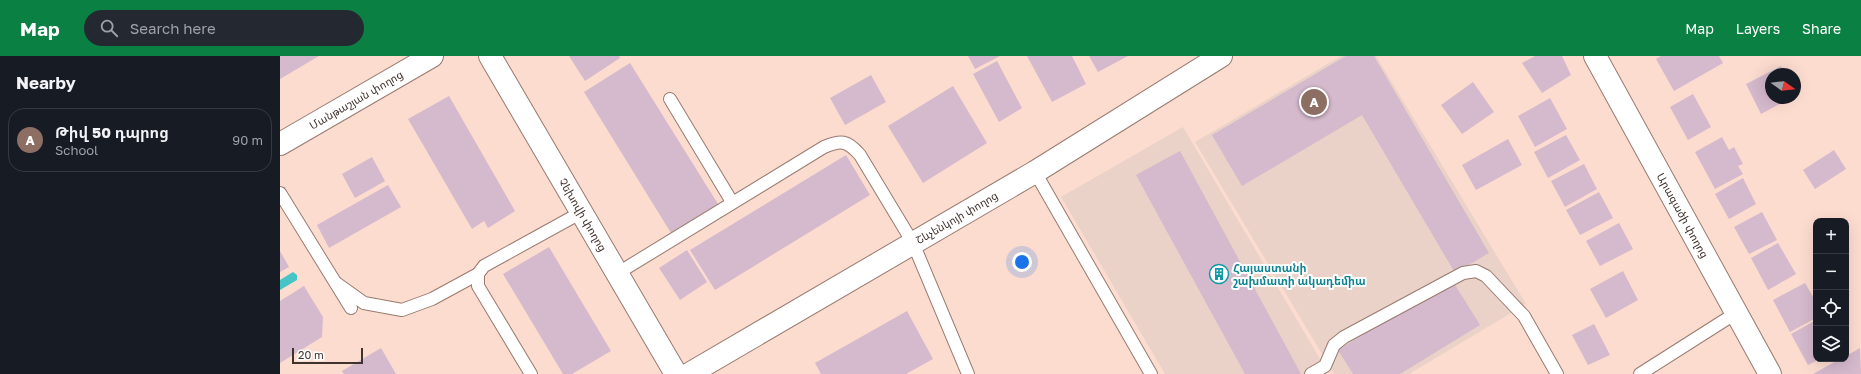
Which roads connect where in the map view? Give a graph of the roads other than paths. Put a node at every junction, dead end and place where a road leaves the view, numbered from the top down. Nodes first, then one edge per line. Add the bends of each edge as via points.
1 (432, 56) edge
2 (490, 56) edge
3 (1221, 56) edge
4 (1595, 56) edge
5 (670, 99) dead end
6 (280, 144) edge
7 (1035, 172) junction
8 (280, 193) edge
9 (732, 202) junction
10 (582, 212) junction
11 (914, 243) junction
12 (618, 273) junction
13 (478, 274) junction
14 (336, 283) junction
15 (351, 308) dead end
16 (1736, 313) junction
17 (530, 374) edge
18 (676, 374) edge
19 (689, 374) edge
20 (968, 374) edge
21 (1150, 374) edge
22 (1311, 374) edge
23 (1557, 374) edge
24 (1640, 374) edge
25 (1770, 374) edge

1 - 6 street, Մանթաշյան փողոց
2 - 10 street, Չեխովի փողոց
3 - 7 street, Շևչենկոյի փողոց
4 - 16 street, Արագածի փողոց
5 - 9 lane
7 - 11 street, Շևչենկոյի փողոց
7 - 21 lane
8 - 14 lane
9 - 11 lane via 838,141 851,145 860,154
9 - 12 lane
10 - 12 street, Չեխովի փողոց
10 - 13 lane via 484,266
11 - 19 street, Շևչենկոյի փողոց
11 - 20 lane
12 - 18 street, Չեխովի փողոց
13 - 14 lane via 432,299 402,310 364,303
13 - 17 lane via 478,286
14 - 15 lane
16 - 24 lane
16 - 25 street, Արագածի փողոց
22 - 23 lane via 1324,366 1334,345 1344,337 1463,273 1476,271 1486,276 1524,316

